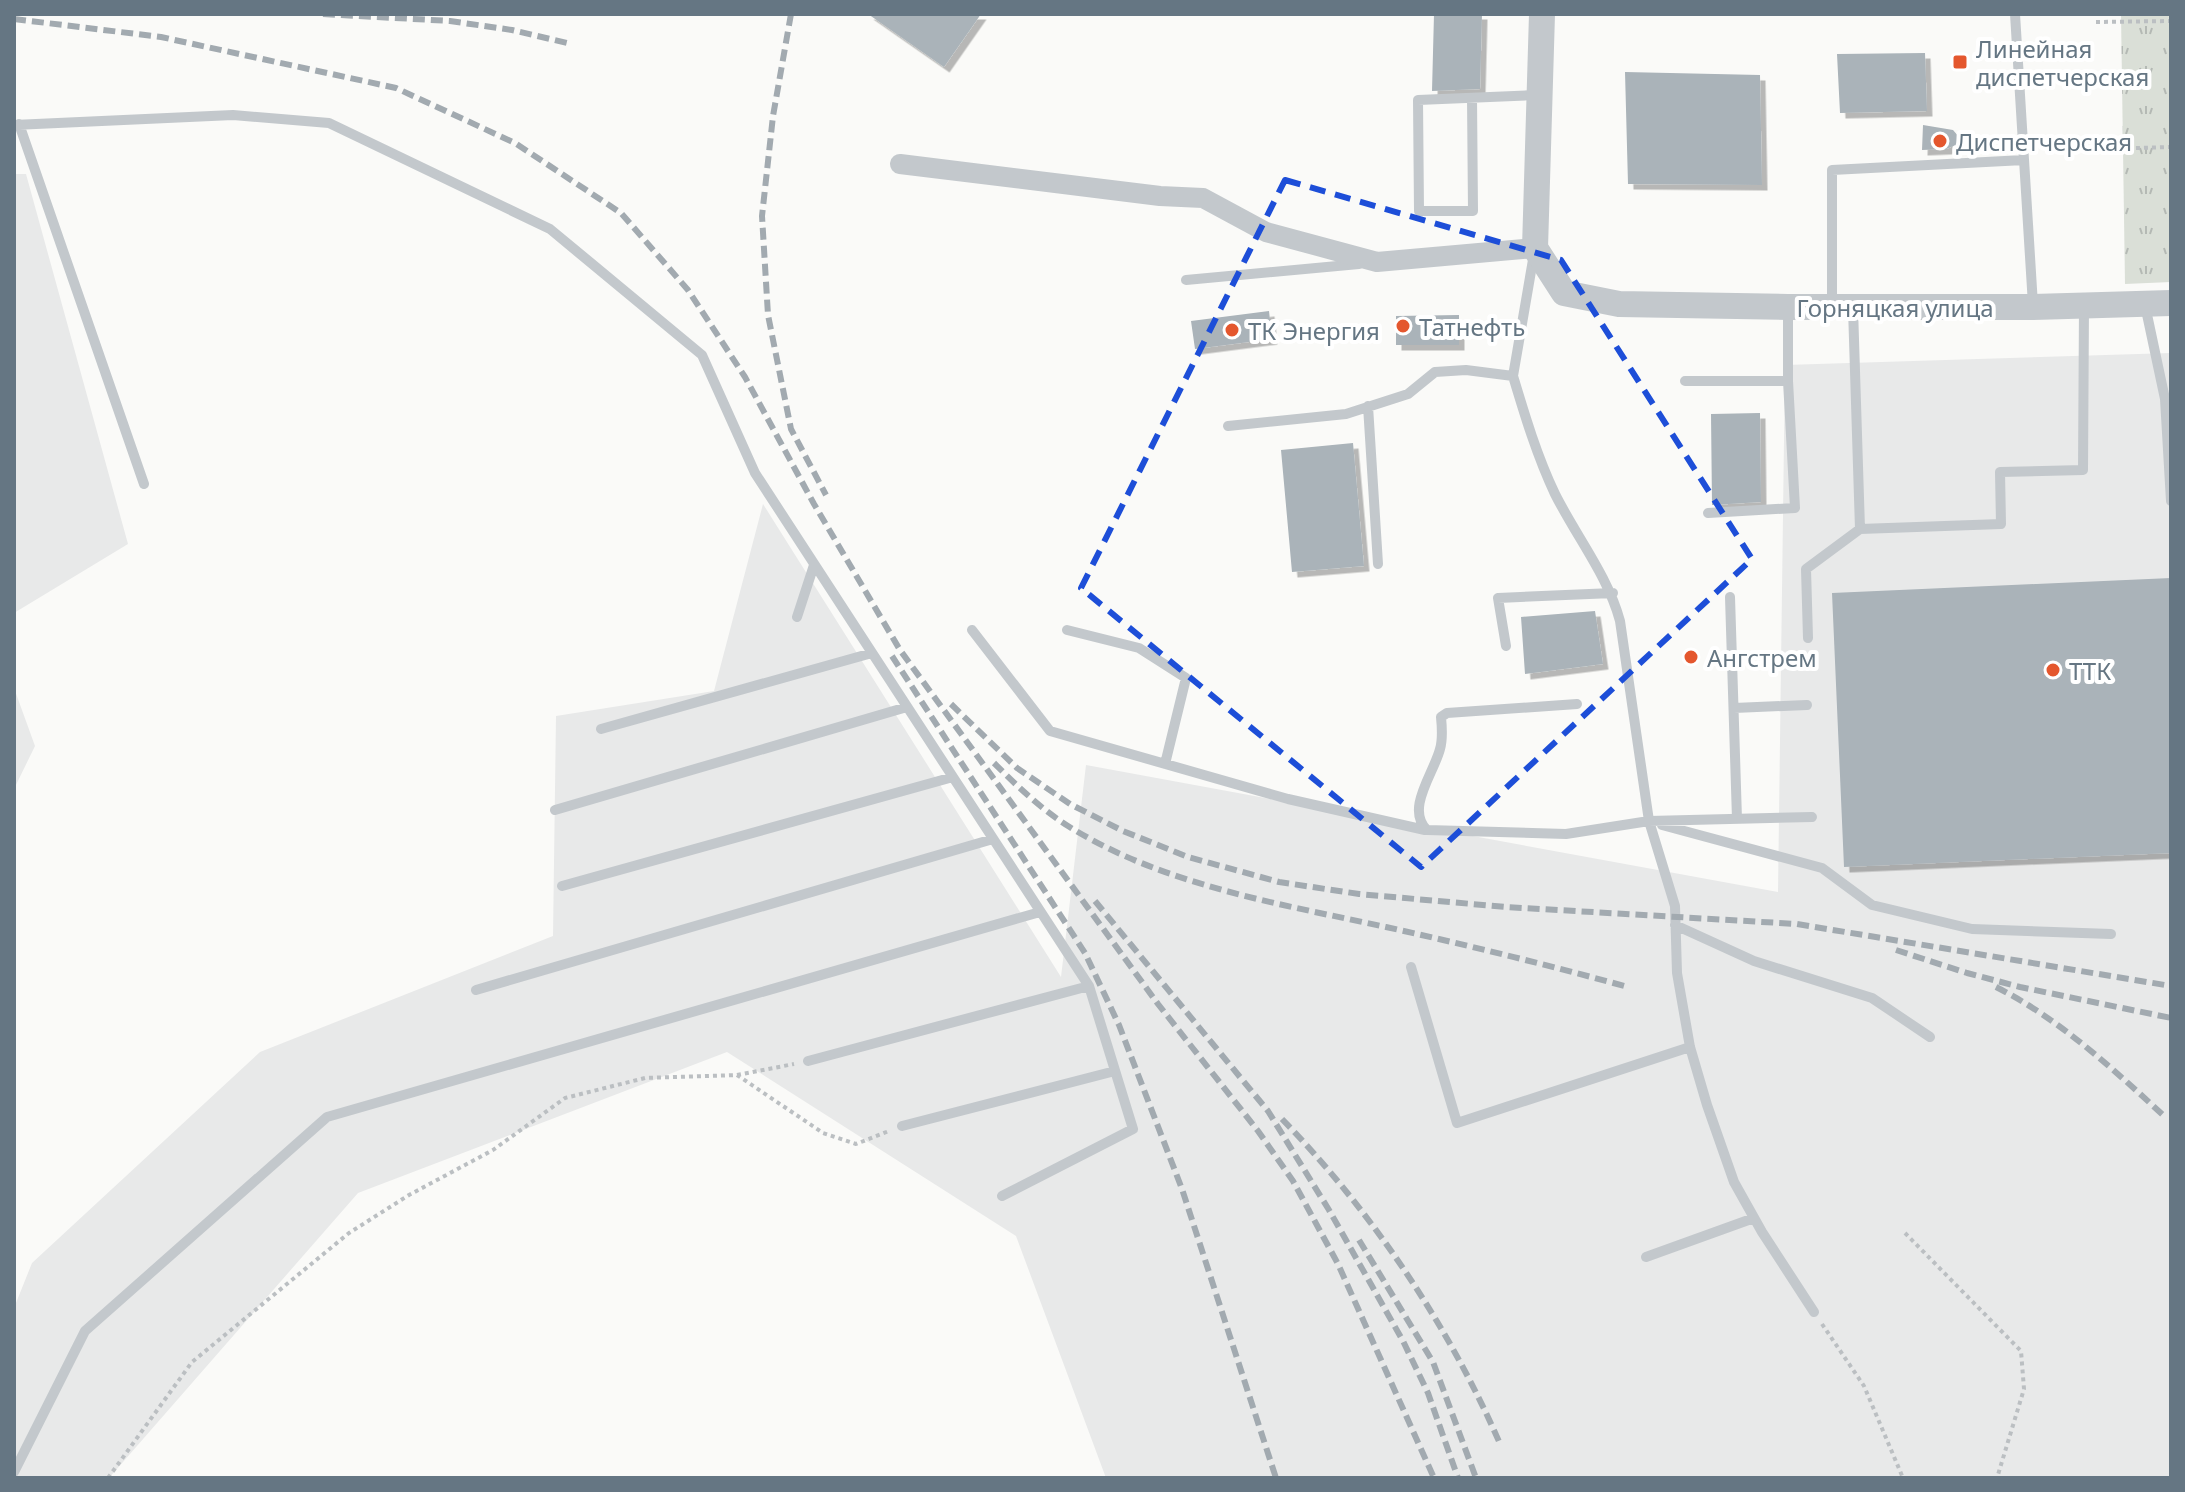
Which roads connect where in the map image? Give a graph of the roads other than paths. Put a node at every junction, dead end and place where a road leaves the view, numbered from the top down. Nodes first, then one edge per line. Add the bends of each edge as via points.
1 (1542, 14) edge
2 (2015, 14) edge
3 (1539, 95) junction
4 (1472, 98) junction
5 (16, 124) edge
6 (2024, 160) junction
7 (900, 164) dead end
8 (1535, 248) junction
9 (1377, 262) junction
10 (1186, 280) dead end
11 (2158, 303) edge
12 (2084, 304) junction
13 (1788, 307) junction
14 (2033, 307) junction
15 (1843, 308) junction
16 (1513, 376) junction
17 (1685, 381) dead end
18 (1788, 381) junction
19 (2168, 399) edge
20 (1368, 406) junction
21 (1228, 426) dead end
22 (144, 484) dead end
23 (2171, 501) edge
24 (1708, 513) dead end
25 (1860, 529) junction
26 (1378, 564) dead end
27 (814, 565) junction
28 (1613, 593) junction
29 (1730, 597) dead end
30 (797, 617) dead end
31 (972, 630) dead end
32 (1067, 630) dead end
33 (1808, 638) dead end
34 (1506, 646) dead end
35 (872, 653) junction
36 (1577, 704) dead end
37 (1807, 705) dead end
38 (907, 707) junction
39 (1734, 708) junction
40 (601, 729) dead end
41 (1165, 764) junction
42 (953, 777) junction
43 (555, 810) dead end
44 (1812, 817) dead end
45 (1737, 819) junction
46 (1649, 821) junction
47 (1427, 830) junction
48 (993, 839) junction
49 (562, 886) dead end
50 (1040, 912) junction
51 (1675, 925) junction
52 (2111, 934) dead end
53 (1411, 967) dead end
54 (1089, 986) junction
55 (476, 990) dead end
56 (1930, 1037) dead end
57 (1690, 1047) junction
58 (808, 1061) road end
59 (1115, 1071) junction
60 (902, 1126) road end
61 (1002, 1196) dead end
62 (1754, 1218) junction
63 (1646, 1257) dead end
64 (1814, 1312) road end
65 (14, 1472) edge

1 - 3 street
2 - 6 lane
3 - 4 lane
3 - 8 street
4 - 4 lane via 1418,100 1419,211 1473,211
5 - 22 lane
5 - 27 lane via 233,115 329,123 550,229 702,355 755,473
6 - 14 lane
6 - 15 lane via 1832,170
7 - 9 street via 1203,198 1266,232
8 - 9 street
8 - 13 street, Горняцкая улица via 1564,293 1619,304
8 - 16 lane
9 - 10 lane
11 - 12 street, Горняцкая улица
11 - 19 lane
12 - 14 street, Горняцкая улица
12 - 25 lane via 2083,470 2000,472 2001,524
13 - 15 street, Горняцкая улица
13 - 18 lane
14 - 15 street, Горняцкая улица
15 - 25 lane
16 - 20 lane via 1435,372 1408,394
16 - 28 lane via 1554,492
17 - 18 lane
18 - 24 lane via 1795,508
19 - 23 lane
20 - 21 lane via 1346,414
20 - 26 lane
25 - 33 lane via 1806,569
27 - 30 lane
27 - 35 lane
28 - 34 lane via 1498,598
28 - 46 lane
29 - 39 lane
31 - 41 lane via 1050,731
32 - 41 lane via 1139,648 1186,678
35 - 38 lane
35 - 40 lane
36 - 47 lane via 1441,717 1440,749 1417,810 1419,823
37 - 39 lane
38 - 42 lane
38 - 43 lane
39 - 45 lane
41 - 47 lane
42 - 48 lane
42 - 49 lane
44 - 45 lane
45 - 46 lane
46 - 47 lane via 1566,834
46 - 51 lane via 1675,906
46 - 52 lane via 1822,868 1872,905 1972,929
48 - 50 lane
48 - 55 lane
50 - 54 lane
50 - 65 lane via 327,1117 85,1331
51 - 56 lane via 1754,961 1872,998
51 - 57 lane
53 - 57 lane via 1457,1123
54 - 58 lane
54 - 59 lane
57 - 62 lane via 1734,1182
59 - 60 lane
59 - 61 lane via 1133,1129
62 - 63 lane
62 - 64 lane

